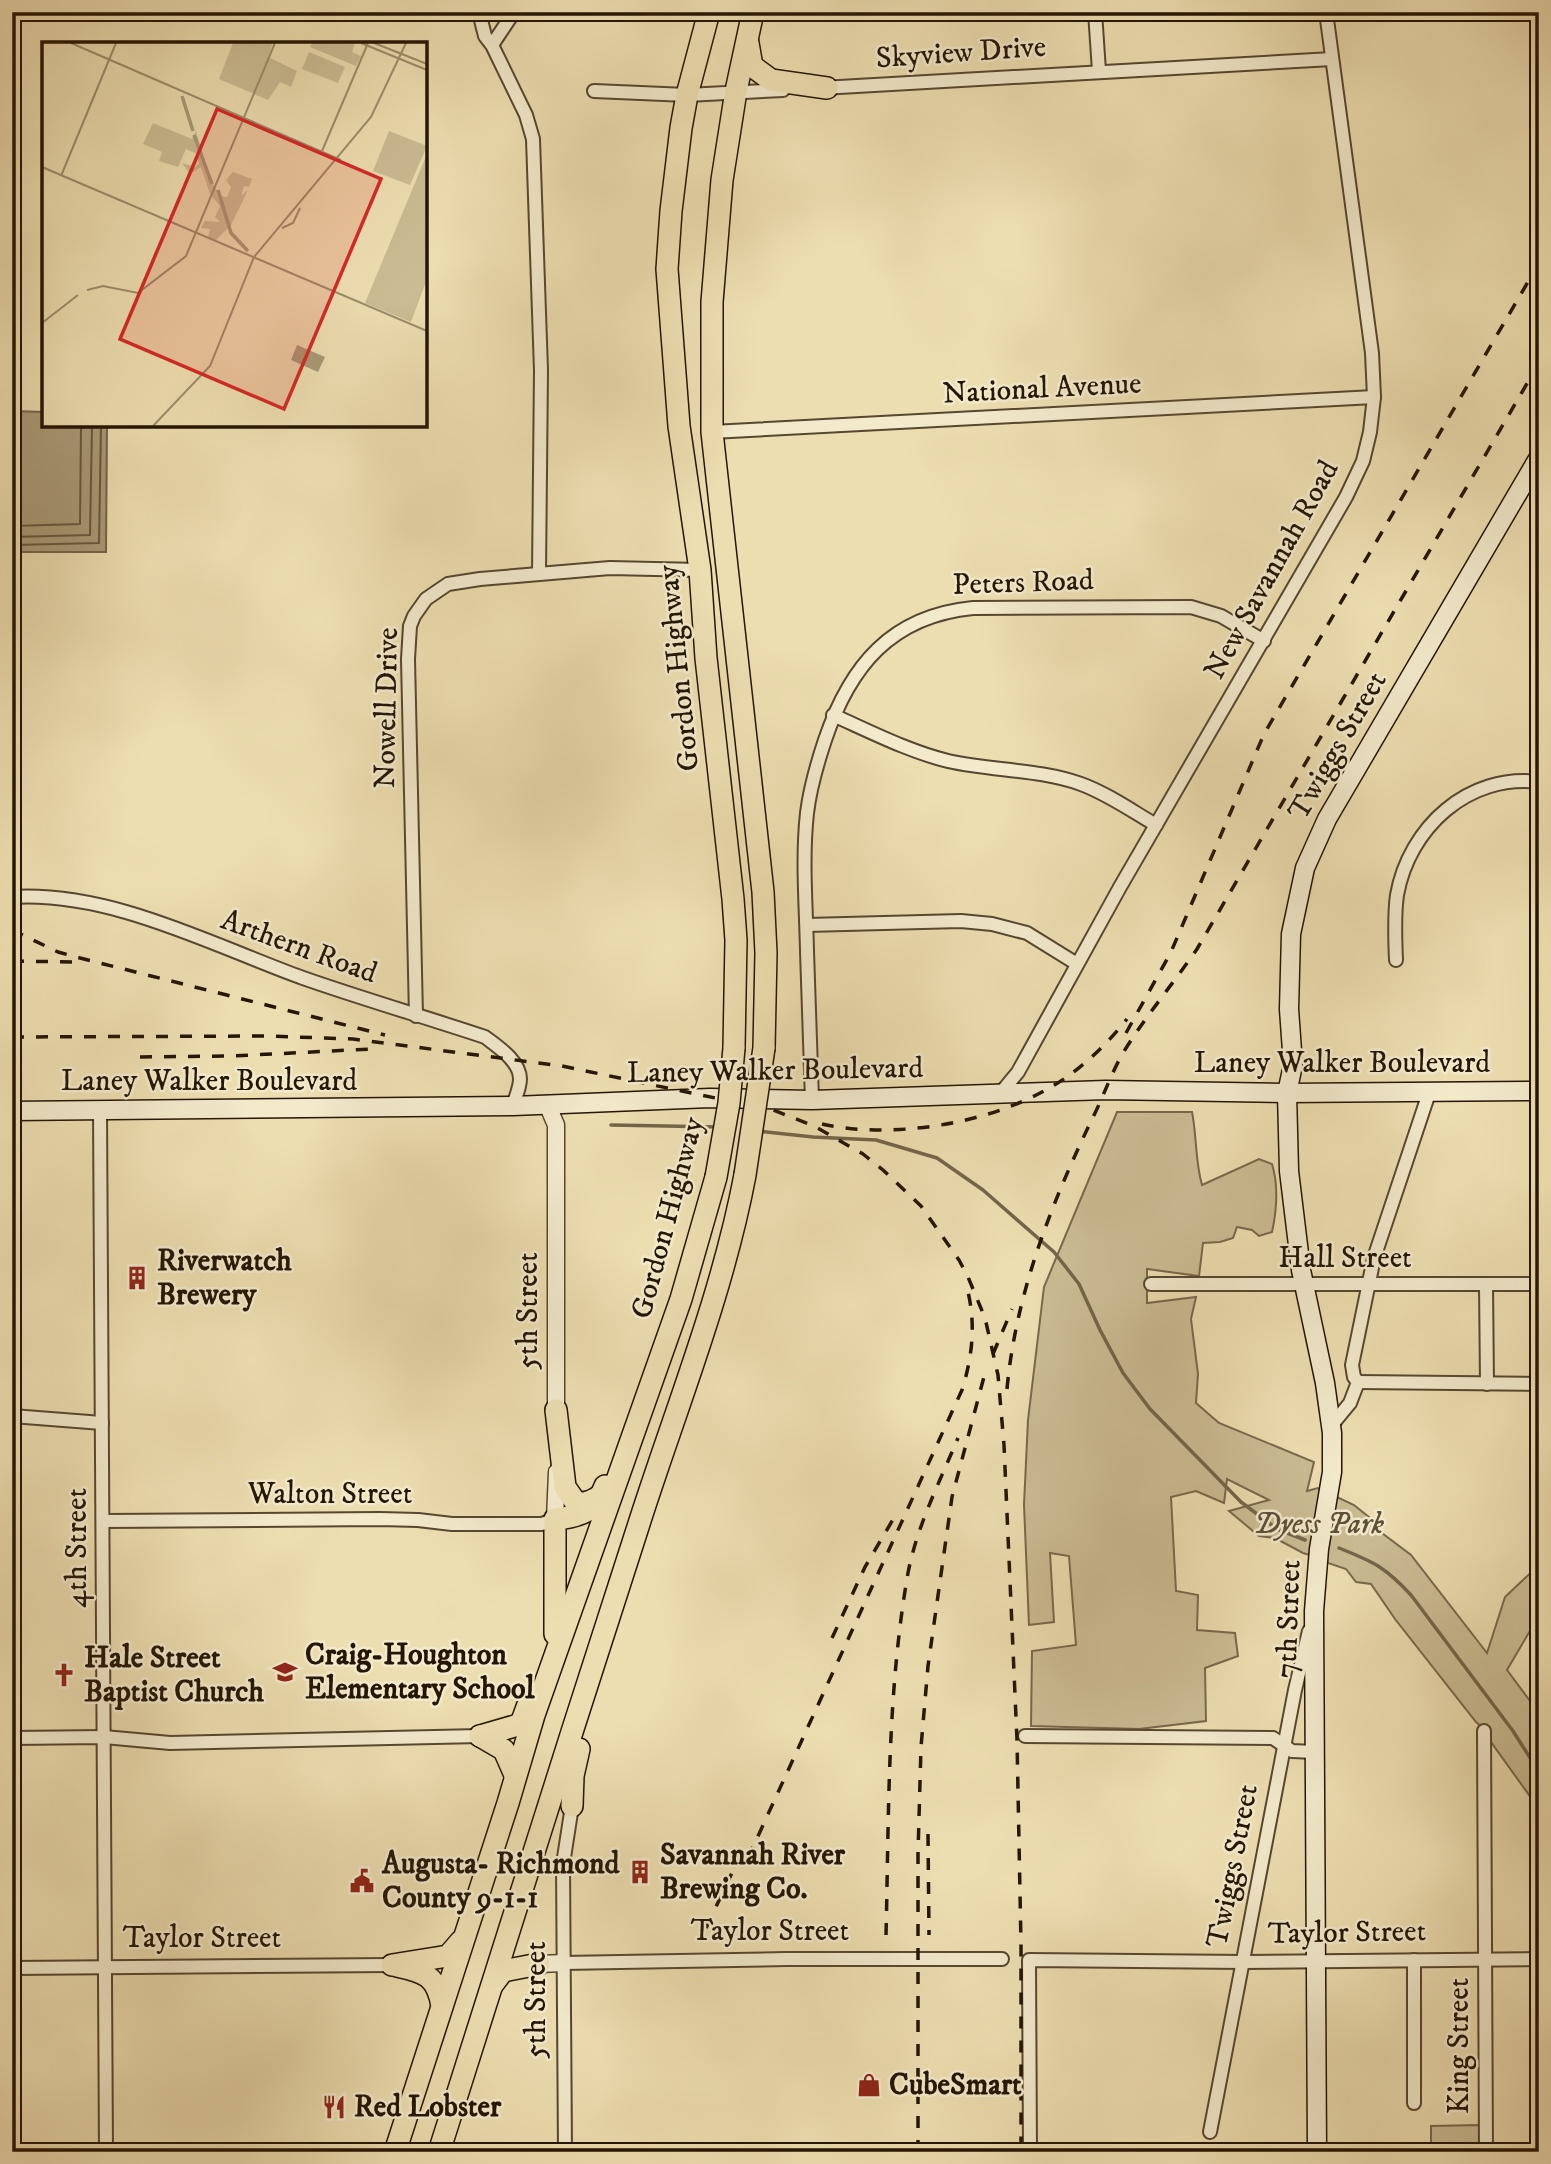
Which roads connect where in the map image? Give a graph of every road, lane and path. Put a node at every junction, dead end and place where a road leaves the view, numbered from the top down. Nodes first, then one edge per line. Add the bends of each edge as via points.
1 (479, 12) edge
2 (514, 12) edge
3 (709, 12) edge
4 (753, 12) edge
5 (1095, 12) edge
6 (1326, 12) edge
7 (747, 40) junction
8 (492, 45) junction
9 (1332, 59) junction
10 (1099, 71) junction
11 (827, 88) junction
12 (594, 91) dead end
13 (736, 91) junction
14 (687, 95) junction
15 (1374, 397) junction
16 (712, 432) junction
17 (1539, 457) edge
18 (700, 570) junction
19 (539, 573) junction
20 (1264, 641) junction
21 (833, 715) junction
22 (1539, 782) edge
23 (1156, 825) junction
24 (12, 897) edge
25 (807, 925) junction
26 (1396, 960) dead end
27 (1077, 964) junction
28 (416, 1016) junction
29 (1539, 1091) edge
30 (1287, 1093) junction
31 (1429, 1093) junction
32 (999, 1095) junction
33 (812, 1100) junction
34 (547, 1104) junction
35 (513, 1106) junction
36 (12, 1111) edge
37 (100, 1111) junction
38 (704, 1222) junction
39 (1151, 1284) dead end
40 (1304, 1284) junction
41 (1368, 1284) junction
42 (1486, 1284) junction
43 (1539, 1284) edge
44 (1359, 1382) junction
45 (1487, 1384) junction
46 (1539, 1384) edge
47 (556, 1410) junction
48 (12, 1416) edge
49 (103, 1423) junction
50 (1331, 1426) junction
51 (602, 1495) junction
52 (555, 1519) junction
53 (103, 1521) junction
54 (1314, 1611) junction
55 (604, 1633) junction
56 (555, 1648) junction
57 (1484, 1731) dead end
58 (480, 1736) junction
59 (1025, 1736) dead end
60 (104, 1737) junction
61 (12, 1738) edge
62 (1284, 1746) junction
63 (1315, 1752) junction
64 (515, 1775) junction
65 (572, 1806) joint
66 (514, 1916) junction
67 (464, 1936) junction
68 (1002, 1959) dead end
69 (1486, 1959) junction
70 (1539, 1959) edge
71 (1414, 1960) junction
72 (1316, 1961) junction
73 (1244, 1962) junction
74 (563, 1963) junction
75 (539, 1964) junction
76 (392, 1965) junction
77 (106, 1966) junction
78 (12, 1968) edge
79 (489, 1992) junction
80 (442, 2006) junction
81 (1414, 2103) dead end
82 (1210, 2132) dead end
83 (106, 2152) edge
84 (396, 2152) edge
85 (441, 2152) edge
86 (565, 2152) edge
87 (1029, 2152) edge
88 (1317, 2152) edge
89 (1486, 2152) edge

1 - 8 street
2 - 8 street
3 - 14 highway, Gordon Highway
4 - 7 highway, Gordon Highway
5 - 10 street
6 - 9 street, New Savannah Road
7 - 11 highway via 752,66 771,80
7 - 13 highway, Gordon Highway
8 - 19 street via 533,139 541,370
9 - 10 street, Skyview Drive
9 - 15 street, New Savannah Road
10 - 11 street, Skyview Drive
11 - 13 street, Skyview Drive
12 - 14 street, Skyview Drive
13 - 14 street, Skyview Drive
13 - 16 highway, Gordon Highway via 715,260
14 - 18 highway, Gordon Highway via 667,269 679,426
15 - 16 street, National Avenue
15 - 20 street, New Savannah Road via 1359,469
16 - 55 highway, Gordon Highway, bridge via 763,891 764,1048 739,1206
17 - 30 main road, Twiggs Street via 1327,819 1305,868 1291,934 1293,1065
18 - 19 street, Nowell Drive via 610,568
18 - 38 highway, Gordon Highway, bridge via 734,913 736,989 729,1103
19 - 28 street, Nowell Drive via 448,584 426,599 410,626
20 - 21 street, Peters Road via 1221,616 1191,607 949,610 917,622 884,643 857,671
20 - 23 street, New Savannah Road
21 - 23 street via 946,760 1079,784
21 - 25 street, Peters Road via 809,799
22 - 26 street via 1477,790 1452,803 1425,831 1411,852 1397,894
23 - 27 street, New Savannah Road
24 - 28 street, Arthern Road via 98,905
25 - 27 street via 992,924 1027,933
25 - 33 street, Peters Road
27 - 32 street, New Savannah Road via 1018,1072
28 - 35 street, Arthern Road via 485,1037 504,1051 520,1078
29 - 31 main road, Laney Walker Boulevard
30 - 31 main road, Laney Walker Boulevard
30 - 32 main road, Laney Walker Boulevard via 1106,1090
30 - 40 main road, 7th Street via 1289,1171
31 - 41 street
32 - 33 main road, Laney Walker Boulevard
33 - 34 main road, Laney Walker Boulevard via 710,1098
34 - 35 main road, Laney Walker Boulevard
34 - 47 street, 5th Street via 556,1125
35 - 37 main road, Laney Walker Boulevard
36 - 37 main road, Laney Walker Boulevard
37 - 49 street, 4th Street
38 - 51 highway via 669,1305
38 - 56 highway, Gordon Highway via 681,1299
39 - 40 street, Hall Street
40 - 41 street, Hall Street
40 - 50 main road, 7th Street
41 - 42 street, Hall Street
41 - 44 street via 1352,1365
42 - 43 street, Hall Street
42 - 45 street
44 - 45 street
44 - 50 street via 1350,1403
45 - 46 street
47 - 51 highway via 569,1496 582,1504
47 - 52 street, 5th Street
48 - 49 street
49 - 53 street, 4th Street
50 - 54 main road, 7th Street via 1332,1472
51 - 52 highway via 589,1511
52 - 53 street, Walton Street via 542,1524
52 - 56 highway
53 - 60 street, 4th Street
54 - 62 street, Twiggs Street
54 - 63 main road, 7th Street
55 - 65 highway via 573,1776
55 - 66 highway, Gordon Highway
56 - 58 highway via 546,1655 522,1721
56 - 64 highway, Gordon Highway
57 - 69 street, King Street
58 - 60 street via 170,1743
58 - 64 highway via 504,1750
59 - 62 street via 1273,1738
60 - 61 street
60 - 77 street, 4th Street
62 - 63 street
62 - 73 street, Twiggs Street
63 - 72 main road, 7th Street
64 - 67 highway, Gordon Highway
65 - 74 street, 5th Street via 563,1864
66 - 75 highway via 516,1946
66 - 79 highway, Gordon Highway
67 - 76 highway via 447,1956
67 - 80 highway, Gordon Highway
68 - 74 street, Taylor Street
69 - 70 street, Taylor Street
69 - 71 street, Taylor Street
69 - 89 street, King Street
71 - 72 street, Taylor Street
71 - 81 street
72 - 73 street, Taylor Street
72 - 88 main road, 7th Street
73 - 82 street, Twiggs Street
73 - 87 street, Taylor Street via 1029,1960
74 - 75 street, Taylor Street
74 - 86 street, 5th Street
75 - 79 highway via 503,1971
76 - 77 street, Taylor Street
76 - 80 highway via 428,1976 437,1987
77 - 78 street, Taylor Street
77 - 83 street, 4th Street
79 - 85 highway, Gordon Highway
80 - 84 highway, Gordon Highway

